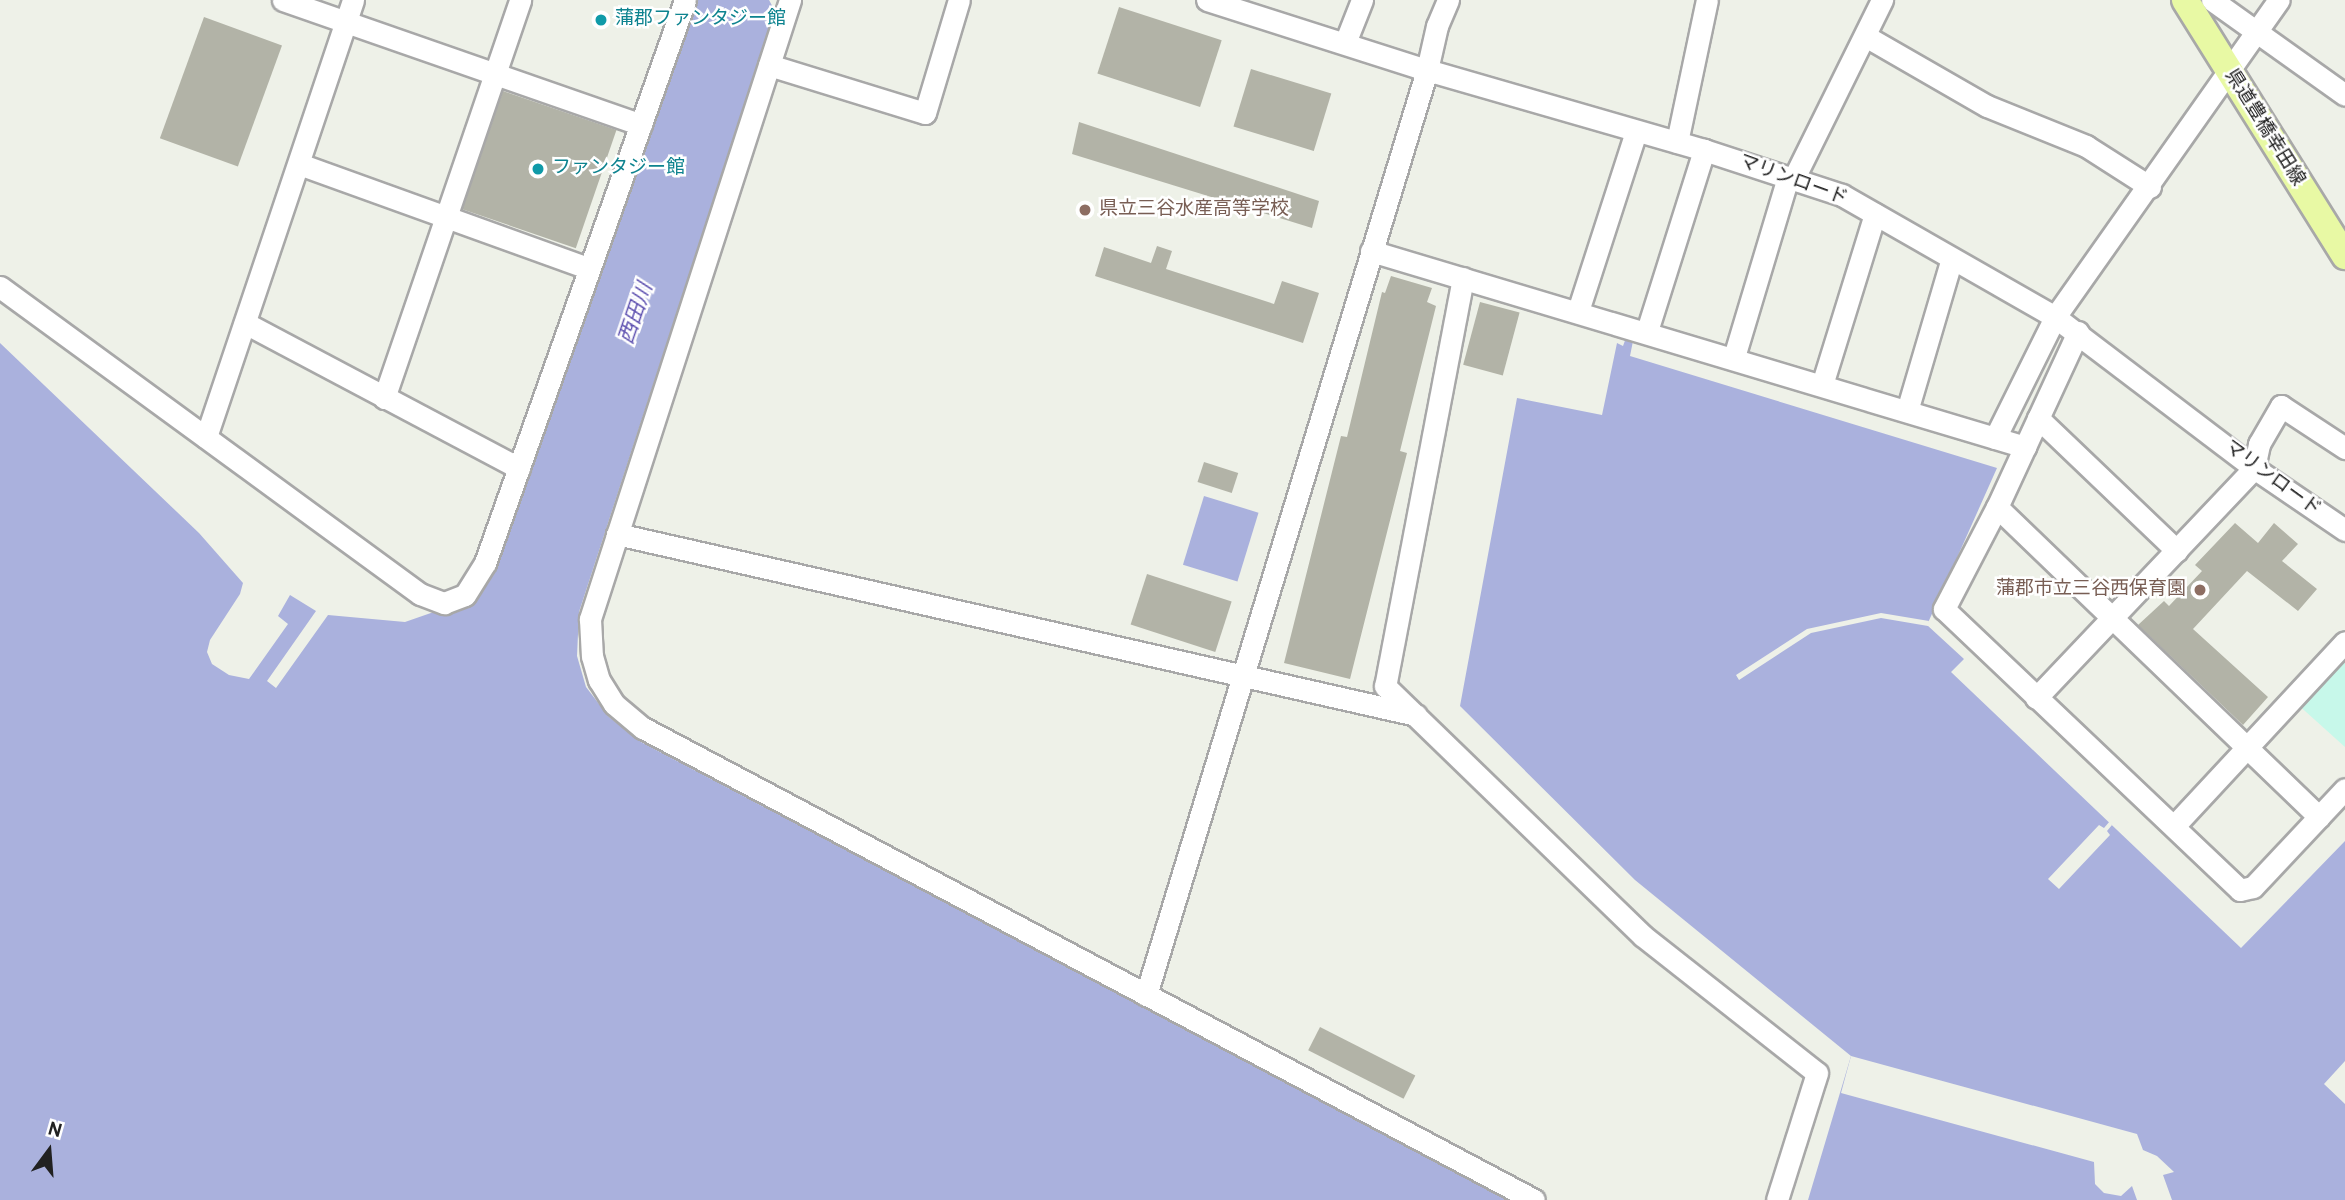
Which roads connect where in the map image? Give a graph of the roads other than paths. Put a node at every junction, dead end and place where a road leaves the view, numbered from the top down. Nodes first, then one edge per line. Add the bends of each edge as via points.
1 (283, 0) edge
2 (353, 0) edge
3 (520, 0) edge
4 (685, 0) edge
5 (790, 0) edge
6 (959, 0) edge
7 (1206, 0) edge
8 (1362, 0) edge
9 (1448, 0) edge
10 (1707, 0) edge
11 (1882, 0) edge
12 (2185, 0) edge
13 (2212, 0) edge
14 (2279, 0) edge
15 (347, 23) junction
16 (2258, 32) junction
17 (1867, 37) junction
18 (1345, 43) junction
19 (769, 65) junction
20 (1427, 70) junction
21 (2229, 72) junction
22 (496, 75) junction
23 (2345, 95) edge
24 (641, 125) junction
25 (1636, 131) junction
26 (1677, 142) junction
27 (1704, 150) junction
28 (299, 164) junction
29 (1791, 178) junction
30 (2150, 187) junction
31 (1875, 214) junction
32 (447, 218) junction
33 (1371, 250) junction
34 (2345, 256) edge
35 (1952, 258) junction
36 (588, 268) junction
37 (1464, 278) junction
38 (0, 287) edge
39 (1578, 311) junction
40 (2055, 317) junction
41 (245, 323) junction
42 (1647, 331) junction
43 (2078, 332) junction
44 (1734, 357) junction
45 (1822, 384) junction
46 (384, 398) junction
47 (1907, 411) junction
48 (2038, 418) junction
49 (206, 437) junction
50 (1995, 438) junction
51 (2025, 447) junction
52 (2345, 447) edge
53 (519, 468) junction
54 (2254, 468) junction
55 (1997, 507) junction
56 (2345, 530) edge
57 (617, 534) junction
58 (2177, 551) junction
59 (2115, 618) junction
60 (2345, 642) edge
61 (1244, 676) junction
62 (2036, 698) junction
63 (1419, 716) junction
64 (2248, 748) junction
65 (2345, 789) edge
66 (2319, 817) junction
67 (2174, 827) junction
68 (1146, 995) junction
69 (1534, 1200) edge
70 (1777, 1200) edge

1 - 15 street
2 - 15 street
3 - 22 street
4 - 24 street
5 - 19 street
6 - 19 street via 925,113
7 - 18 street, マリンロード
8 - 18 street
9 - 20 street
10 - 26 street
11 - 17 street
12 - 21 main road, 県道豊橋幸田線
13 - 16 street
14 - 16 street
15 - 22 street
15 - 28 street
16 - 21 street
16 - 23 street
17 - 29 street
17 - 30 street via 1987,106 2086,146
18 - 20 street, マリンロード
19 - 57 street
20 - 25 street, マリンロード
20 - 33 street
21 - 30 street
21 - 34 main road, 県道豊橋幸田線
22 - 24 street
22 - 32 street
24 - 36 street
25 - 26 street, マリンロード
25 - 39 street
26 - 27 street, マリンロード
27 - 29 street, マリンロード
27 - 42 street
28 - 32 street
28 - 41 street
29 - 31 street, マリンロード via 1842,195
29 - 44 street
30 - 40 street
31 - 35 street, マリンロード
31 - 45 street
32 - 36 street
32 - 46 street
33 - 37 street
33 - 61 street
35 - 40 street, マリンロード
35 - 47 street
36 - 53 street
37 - 39 street
37 - 63 street via 1385,686
38 - 49 street
39 - 42 street
40 - 43 street, マリンロード
40 - 50 street
41 - 46 street
41 - 49 street
42 - 44 street
43 - 48 street
43 - 54 street, マリンロード
44 - 45 street
45 - 47 street
46 - 53 street
47 - 50 street
48 - 51 street
48 - 58 street
49 - 53 street via 408,586 444,603 465,595 476,582
50 - 51 street
51 - 55 street
52 - 54 street via 2281,406 2259,444
54 - 56 street, マリンロード
54 - 58 street
55 - 59 street
55 - 62 street via 1944,609
57 - 61 street
57 - 68 street via 590,619 592,656 599,680 614,704 643,728
58 - 59 street
59 - 62 street
59 - 64 street
60 - 64 street
61 - 63 street
61 - 68 street
62 - 67 street
63 - 70 street via 1643,936 1817,1073
64 - 66 street
64 - 67 street
65 - 66 street
66 - 67 street via 2253,887 2240,890
68 - 69 street

